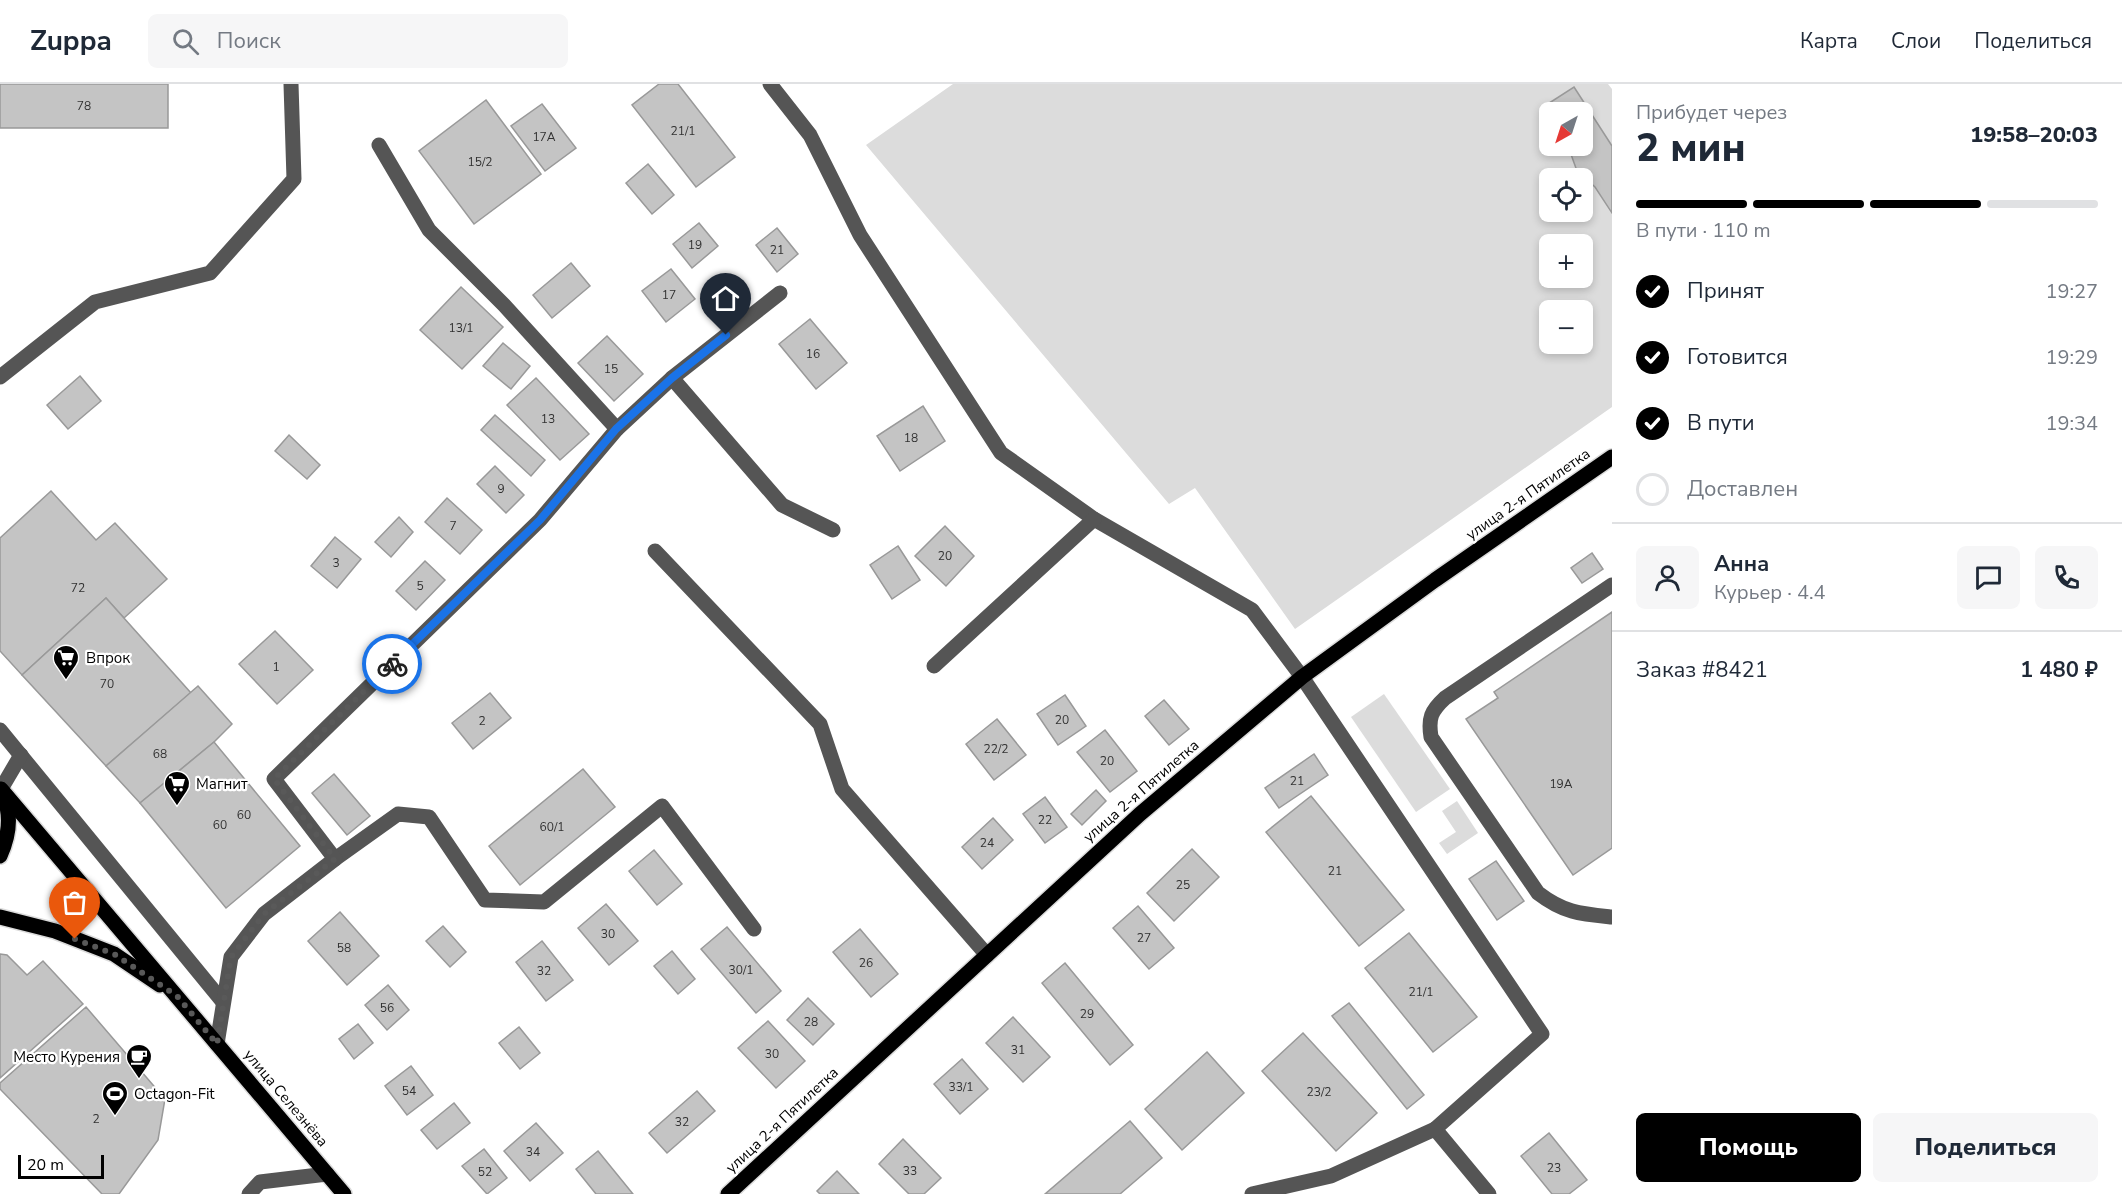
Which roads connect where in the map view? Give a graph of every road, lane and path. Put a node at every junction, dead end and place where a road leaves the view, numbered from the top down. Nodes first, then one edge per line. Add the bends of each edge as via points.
1 (291, 84) edge
2 (770, 84) edge
3 (379, 145) dead end
4 (780, 293) dead end
5 (0, 377) edge
6 (672, 378) junction
7 (616, 429) junction
8 (1612, 458) edge
9 (1094, 519) junction
10 (833, 530) dead end
11 (654, 551) dead end
12 (1612, 585) edge
13 (934, 666) dead end
14 (1302, 677) junction
15 (0, 730) edge
16 (21, 755) junction
17 (1, 789) edge
18 (0, 856) edge
19 (335, 859) junction
20 (0, 917) edge
21 (1612, 917) edge
22 (754, 929) dead end
23 (987, 955) junction
24 (177, 996) junction
25 (223, 1002) junction
26 (217, 1044) junction
27 (1435, 1129) junction
28 (327, 1174) junction
29 (249, 1194) edge
30 (345, 1194) edge
31 (728, 1194) edge
32 (1252, 1194) edge
33 (1489, 1194) edge

1 - 5 street via 294,179 210,273 95,302
2 - 9 street via 810,135 860,235 1001,453
3 - 7 street via 429,230 504,305
4 - 6 street
6 - 7 street
6 - 10 street via 782,505
7 - 19 street via 540,520 274,779
8 - 14 main road, улица 2-я Пятилетка
9 - 13 street
9 - 14 street via 1252,610
11 - 23 street via 820,724 842,789
12 - 21 street via 1445,698 1432,710 1428,722 1431,737 1538,893 1557,907 1574,913
14 - 23 main road, улица 2-я Пятилетка via 1140,814
14 - 27 street via 1542,1034
15 - 16 street
16 - 17 street
16 - 25 street
17 - 18 main road via 9,819
17 - 24 main road, улица Селезнёва
19 - 22 street via 398,814 429,817 485,900 544,902 662,806
19 - 25 street via 264,914 231,957
20 - 24 main road, улица Селезнёва via 55,931 114,954
23 - 31 main road, улица 2-я Пятилетка
24 - 26 main road, улица Селезнёва
25 - 26 street
26 - 28 main road, улица Селезнёва
27 - 32 street via 1331,1176
27 - 33 street
28 - 29 street via 260,1182
28 - 30 main road, улица Селезнёва

